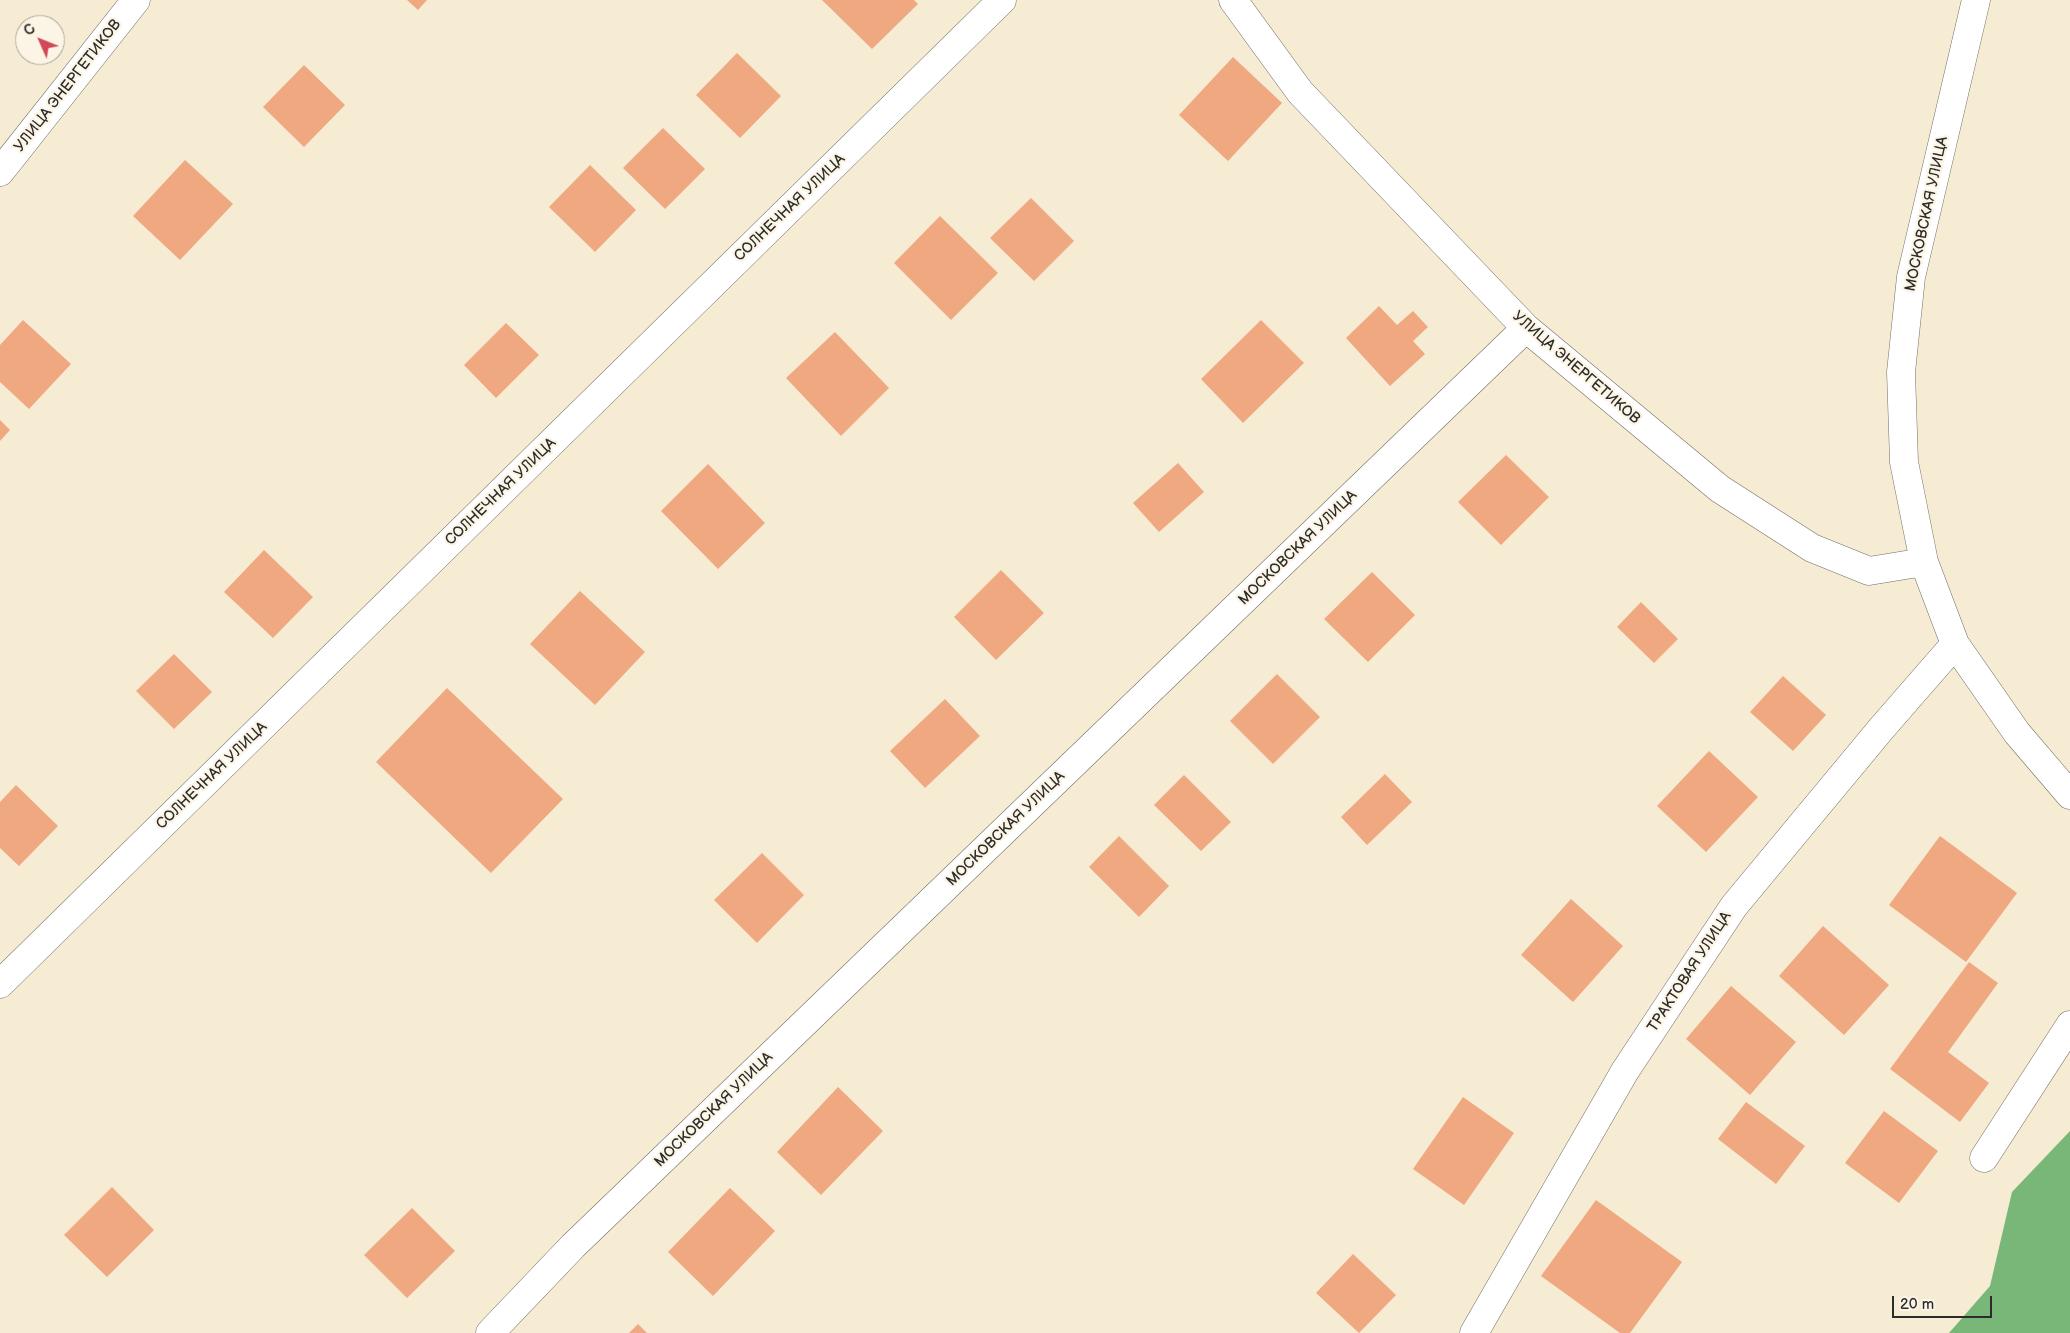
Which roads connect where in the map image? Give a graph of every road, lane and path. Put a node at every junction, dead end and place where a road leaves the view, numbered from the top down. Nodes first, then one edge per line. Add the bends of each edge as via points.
1 (136, 0) edge
2 (1002, 0) edge
3 (1233, 0) edge
4 (1976, 0) edge
5 (0, 172) edge
6 (1526, 328) junction
7 (1924, 562) junction
8 (1955, 644) junction
9 (2070, 795) edge
10 (0, 984) edge
11 (2070, 1025) edge
12 (1984, 1158) dead end
13 (490, 1333) edge
14 (1474, 1333) edge

1 - 5 street, УЛИЦА ЭНЕРГЕТИКОВ
2 - 10 street, СОЛНЕЧНАЯ УЛИЦА
3 - 6 street, УЛИЦА ЭНЕРГЕТИКОВ via 1300,92
4 - 7 street, МОСКОВСКАЯ УЛИЦА via 1911,277 1901,372 1904,462
6 - 7 street, УЛИЦА ЭНЕРГЕТИКОВ via 1720,489 1812,548 1869,570
6 - 13 street, МОСКОВСКАЯ УЛИЦА via 580,1240
7 - 8 street, МОСКОВСКАЯ УЛИЦА
8 - 9 street, МОСКОВСКАЯ УЛИЦА via 2017,733
8 - 14 street, ТРАКТОВАЯ УЛИЦА via 1734,906 1625,1071
11 - 12 street

